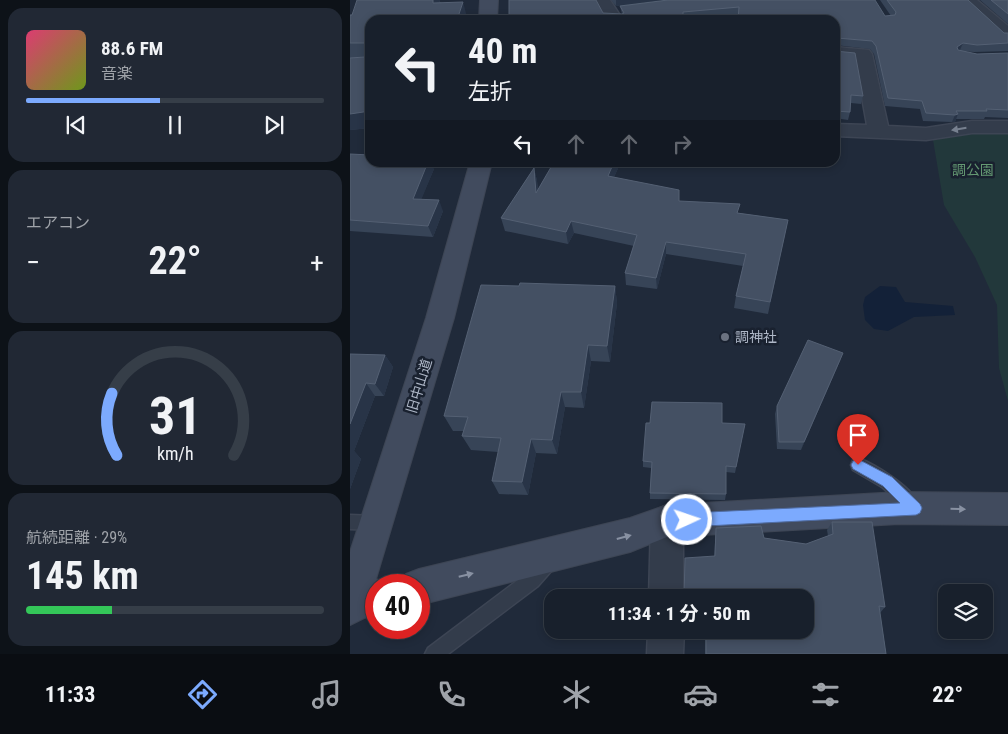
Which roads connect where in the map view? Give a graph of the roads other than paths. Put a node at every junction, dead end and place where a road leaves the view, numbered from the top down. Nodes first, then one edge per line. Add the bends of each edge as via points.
1 (489, 0) edge
2 (967, 0) edge
3 (488, 15) edge
4 (1008, 35) edge
5 (840, 52) edge
6 (1008, 128) edge
7 (840, 130) edge
8 (879, 133) junction
9 (480, 167) edge
10 (858, 465) dead end
11 (916, 508) junction
12 (1008, 509) edge
13 (668, 521) junction
14 (363, 523) edge
15 (555, 554) junction
16 (430, 584) edge
17 (666, 589) edge
18 (359, 602) edge
19 (666, 639) edge
20 (434, 654) edge
21 (665, 654) edge

1 - 3 main road
2 - 4 street
5 - 8 street via 863,54
6 -> 8 street via 972,127 926,134
7 - 8 street
9 - 14 main road, 旧中山道 via 440,318
10 - 11 lane via 887,482
11 -> 12 main road
11 - 13 main road
15 -> 13 main road via 630,535
13 - 17 street
14 - 18 main road, 旧中山道
16 -> 15 main road
15 - 20 lane via 532,580
19 - 21 street

